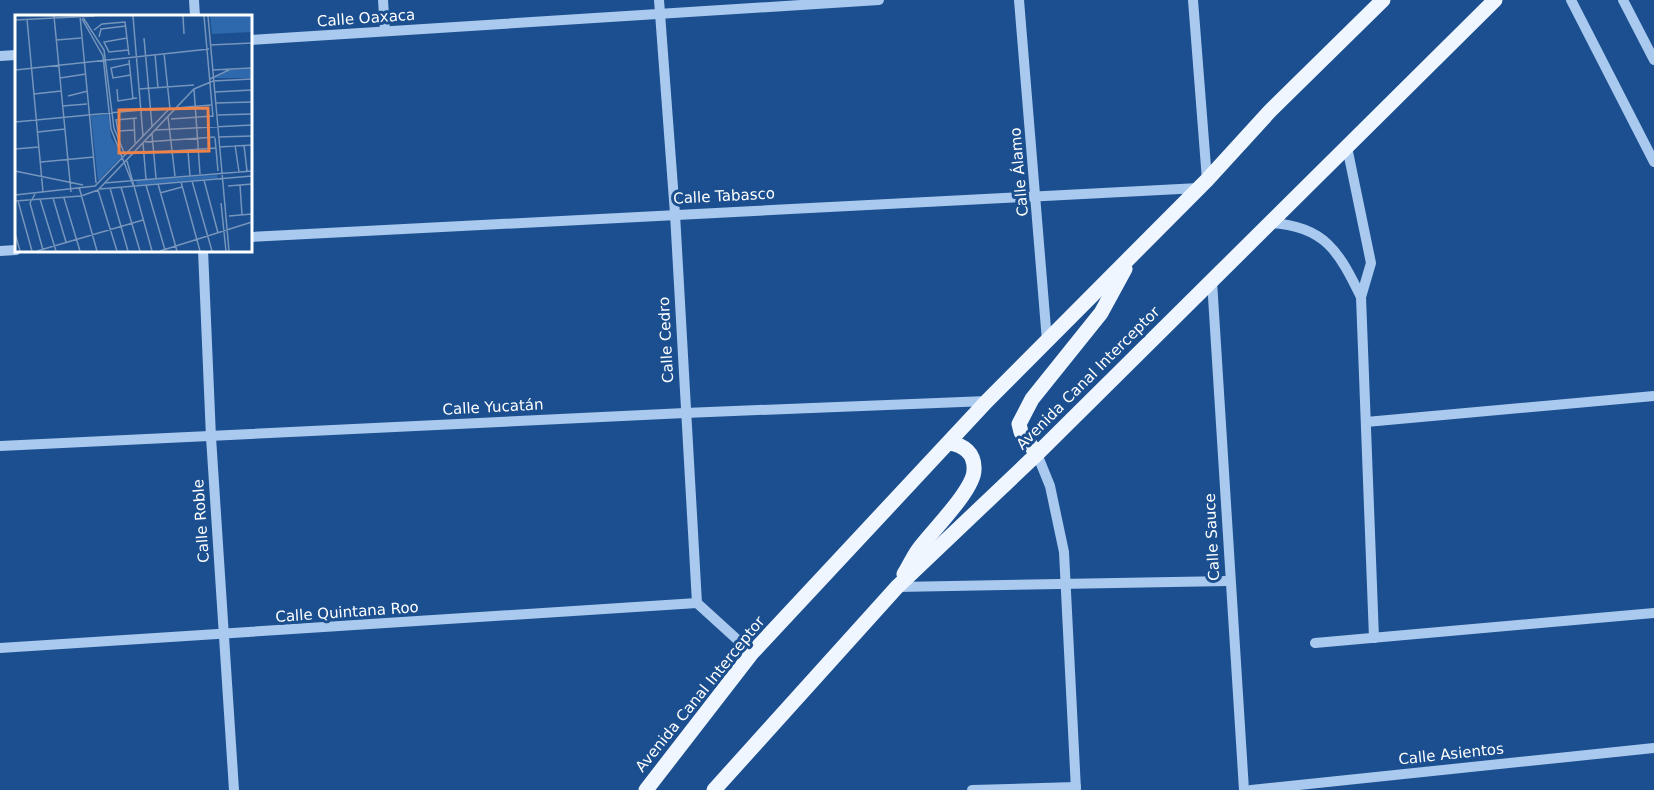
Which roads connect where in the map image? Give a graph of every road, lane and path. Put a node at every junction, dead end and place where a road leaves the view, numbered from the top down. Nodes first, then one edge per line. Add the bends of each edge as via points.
1 (194, 0) edge
2 (383, 0) edge
3 (659, 0) edge
4 (879, 0) edge
5 (1020, 0) edge
6 (1193, 0) edge
7 (1383, 0) edge
8 (1495, 0) edge
9 (1571, 0) edge
10 (1623, 0) edge
11 (660, 13) junction
12 (195, 15) edge
13 (385, 31) junction
14 (252, 40) edge
15 (15, 55) edge
16 (0, 56) edge
17 (1654, 60) edge
18 (1347, 147) junction
19 (1654, 162) edge
20 (1203, 184) junction
21 (1036, 194) junction
22 (675, 214) junction
23 (1271, 223) junction
24 (252, 237) edge
25 (15, 250) edge
26 (0, 251) edge
27 (203, 252) edge
28 (1134, 253) junction
29 (1212, 281) junction
30 (1361, 297) junction
31 (1047, 341) junction
32 (1654, 396) edge
33 (987, 401) junction
34 (685, 413) junction
35 (1366, 422) junction
36 (211, 436) junction
37 (949, 443) junction
38 (0, 446) edge
39 (1037, 454) junction
40 (1229, 581) junction
41 (1065, 584) junction
42 (897, 588) junction
43 (697, 603) junction
44 (1654, 613) edge
45 (224, 635) junction
46 (1374, 638) junction
47 (1315, 643) dead end
48 (0, 648) edge
49 (752, 653) junction
50 (1654, 748) edge
51 (1076, 788) edge
52 (234, 790) edge
53 (646, 790) edge
54 (714, 790) edge
55 (972, 790) edge
56 (1244, 790) edge
57 (1251, 790) edge

1 - 12 street
2 - 13 street
3 - 11 street, Calle Cedro
4 - 11 street, Calle Oaxaca
5 - 21 street, Calle Álamo
6 - 20 street
7 - 20 main road, Avenida Canal Interceptor via 1270,111
8 - 18 main road, Avenida Canal Interceptor
9 - 19 street
10 - 17 street
11 - 13 street, Calle Oaxaca
11 - 22 street, Calle Cedro
13 - 14 street, Calle Oaxaca
15 - 16 street
18 - 23 main road, Avenida Canal Interceptor
18 - 30 street via 1371,263
20 - 21 street, Calle Tabasco
20 - 28 main road, Avenida Canal Interceptor
21 - 22 street, Calle Tabasco
21 - 31 street, Calle Álamo
22 - 24 street, Calle Tabasco
22 - 34 street, Calle Cedro
23 - 29 main road, Avenida Canal Interceptor
23 - 30 street via 1309,230 1326,241 1340,255
25 - 26 street
27 - 36 street, Calle Roble
28 - 31 main road, Avenida Canal Interceptor
28 - 39 main road via 1101,313 1032,399 1019,424
29 - 39 main road, Avenida Canal Interceptor
29 - 40 street, Calle Sauce
30 - 35 street
31 - 33 main road, Avenida Canal Interceptor
32 - 35 street
33 - 34 street, Calle Yucatán
33 - 37 main road, Avenida Canal Interceptor
34 - 36 street, Calle Yucatán
34 - 43 street, Calle Cedro
35 - 46 street
36 - 38 street, Calle Yucatán
36 - 45 street, Calle Roble
37 - 42 main road via 961,444 972,454 975,471 968,487 916,552
37 - 49 main road, Avenida Canal Interceptor
39 - 41 street via 1060,524
39 - 42 main road, Avenida Canal Interceptor
40 - 41 street
40 - 56 street, Calle Sauce
41 - 42 street
41 - 51 street
42 - 54 main road, Avenida Canal Interceptor
43 - 45 street, Calle Quintana Roo
43 - 49 street
44 - 46 street
45 - 48 street, Calle Quintana Roo
45 - 52 street, Calle Roble
46 - 47 street
49 - 53 main road, Avenida Canal Interceptor
50 - 57 street, Calle Asientos
51 - 55 street

